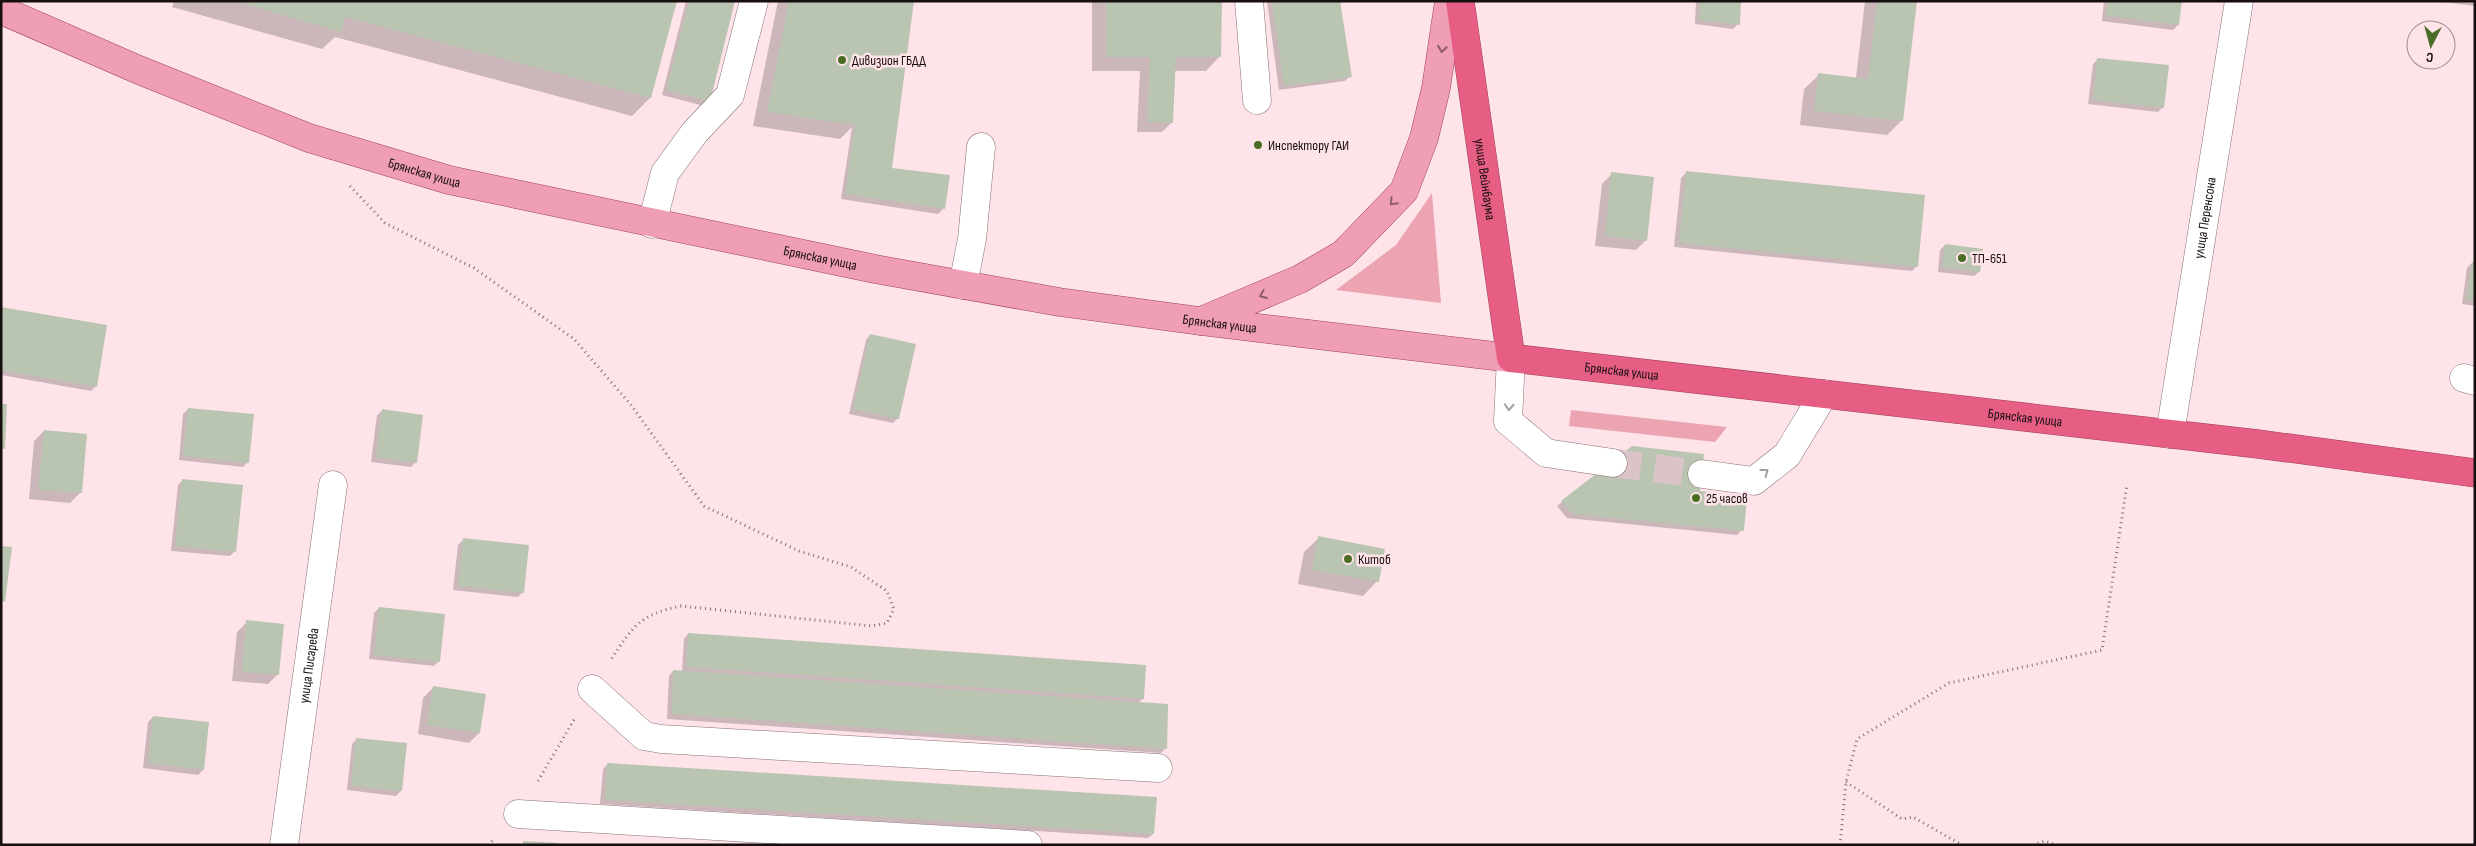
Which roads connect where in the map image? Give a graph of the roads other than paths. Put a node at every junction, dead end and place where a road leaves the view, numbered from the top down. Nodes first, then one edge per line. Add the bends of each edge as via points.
1 (754, 1) edge
2 (1249, 1) edge
3 (1449, 1) edge
4 (1460, 1) edge
5 (2239, 1) edge
6 (1, 10) edge
7 (1257, 100) dead end
8 (982, 147) dead end
9 (652, 224) junction
10 (964, 285) junction
11 (1200, 322) junction
12 (1511, 358) junction
13 (1824, 394) junction
14 (2170, 434) junction
15 (1613, 463) tunnel mouth
16 (2475, 473) edge
17 (1702, 474) tunnel mouth
18 (333, 485) dead end
19 (592, 689) road end
20 (1158, 768) dead end
21 (518, 814) road end
22 (284, 845) edge
23 (1028, 845) edge

1 - 9 street via 730,95 695,132 665,173
2 - 7 street
3 -> 11 main road via 1434,96 1424,138 1404,191 1343,254 1300,279
4 - 12 highway, улица Вейнбаума
5 - 14 street, улица Перенсона
6 - 9 main road, Брянская улица via 309,138 449,180
8 - 10 street
9 - 10 main road, Брянская улица
10 - 11 main road, Брянская улица
11 - 12 main road, Брянская улица
12 - 13 highway, Брянская улица
12 -> 15 street via 1508,420 1546,453
13 - 14 highway, Брянская улица
17 -> 13 street via 1754,481 1787,456
14 - 16 highway, Брянская улица
18 - 22 street, улица Писарева
19 - 20 street via 644,736 661,739
21 - 23 street

